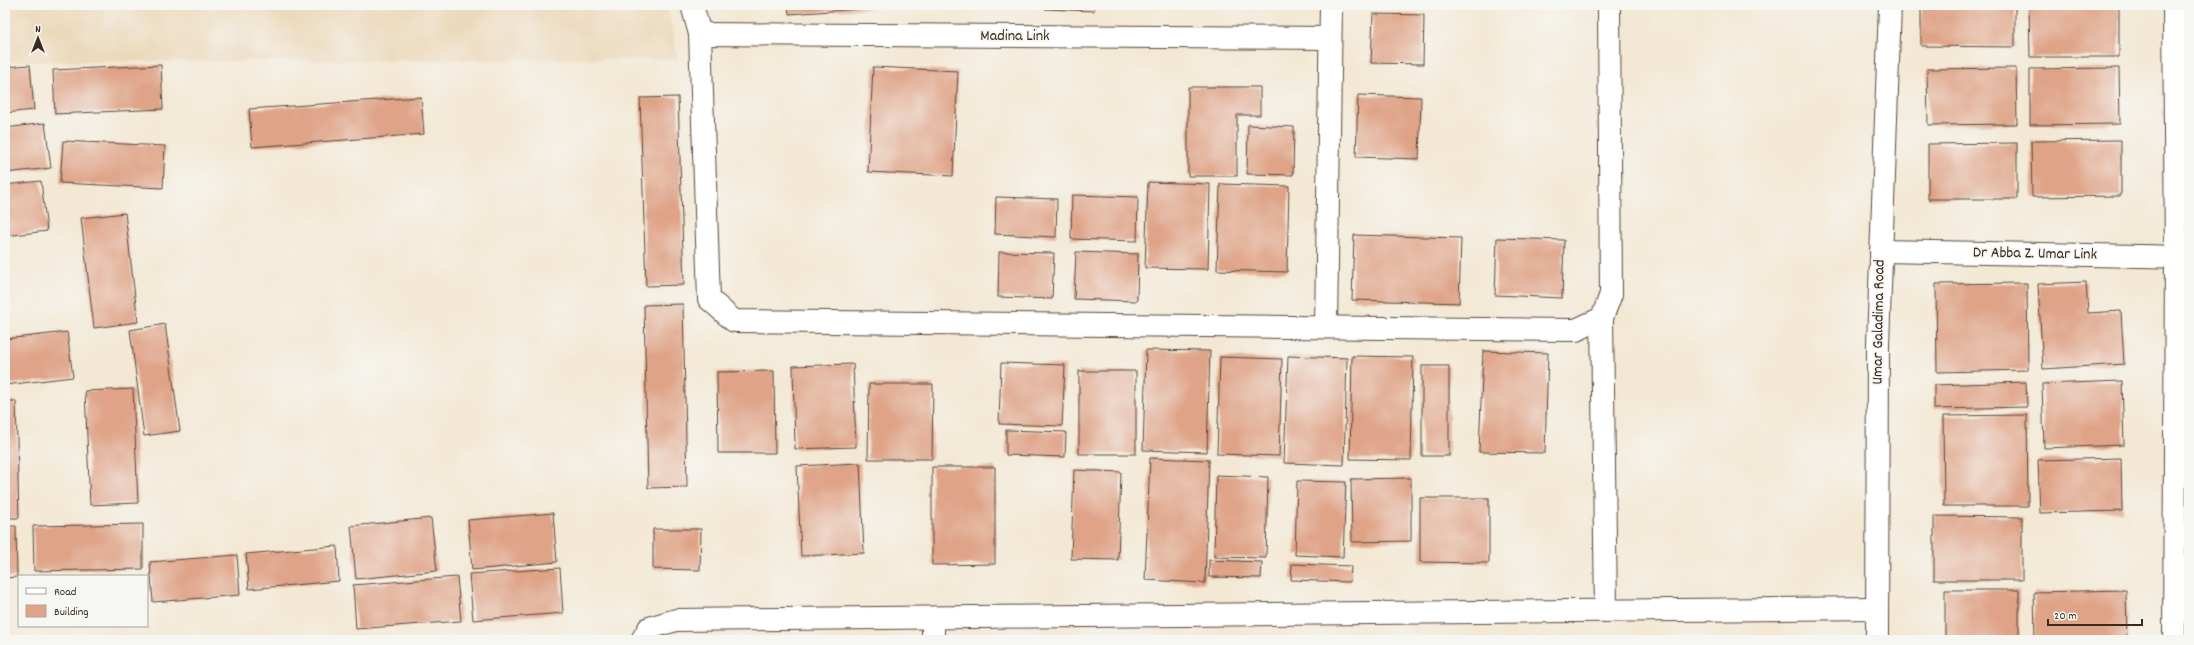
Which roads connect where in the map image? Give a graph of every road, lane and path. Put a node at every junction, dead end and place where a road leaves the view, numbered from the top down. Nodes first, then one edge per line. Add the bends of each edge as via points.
1 (692, 5) edge
2 (1330, 5) edge
3 (1609, 5) edge
4 (1890, 5) edge
5 (2174, 5) edge
6 (700, 34) junction
7 (1330, 38) junction
8 (1881, 251) junction
9 (2182, 257) edge
10 (1602, 318) junction
11 (1326, 326) junction
12 (1877, 608) junction
13 (1606, 611) junction
14 (933, 618) junction
15 (642, 640) edge
16 (933, 640) edge
17 (1877, 640) edge
18 (2174, 640) edge

1 - 6 street
2 - 7 street
3 - 10 street via 1611,294
4 - 8 street, Umar Galadima Road
5 - 9 street
6 - 7 street, Madina Link
6 - 11 street via 709,299 734,321
7 - 11 street
8 - 9 street, Dr Abba Z. Umar Link
8 - 12 street, Umar Galadima Road
9 - 18 street
10 - 11 street via 1576,330
10 - 13 street
12 - 13 street
12 - 17 street, Umar Galadima Road
13 - 14 street
14 - 15 street via 676,620 649,628
14 - 16 street

